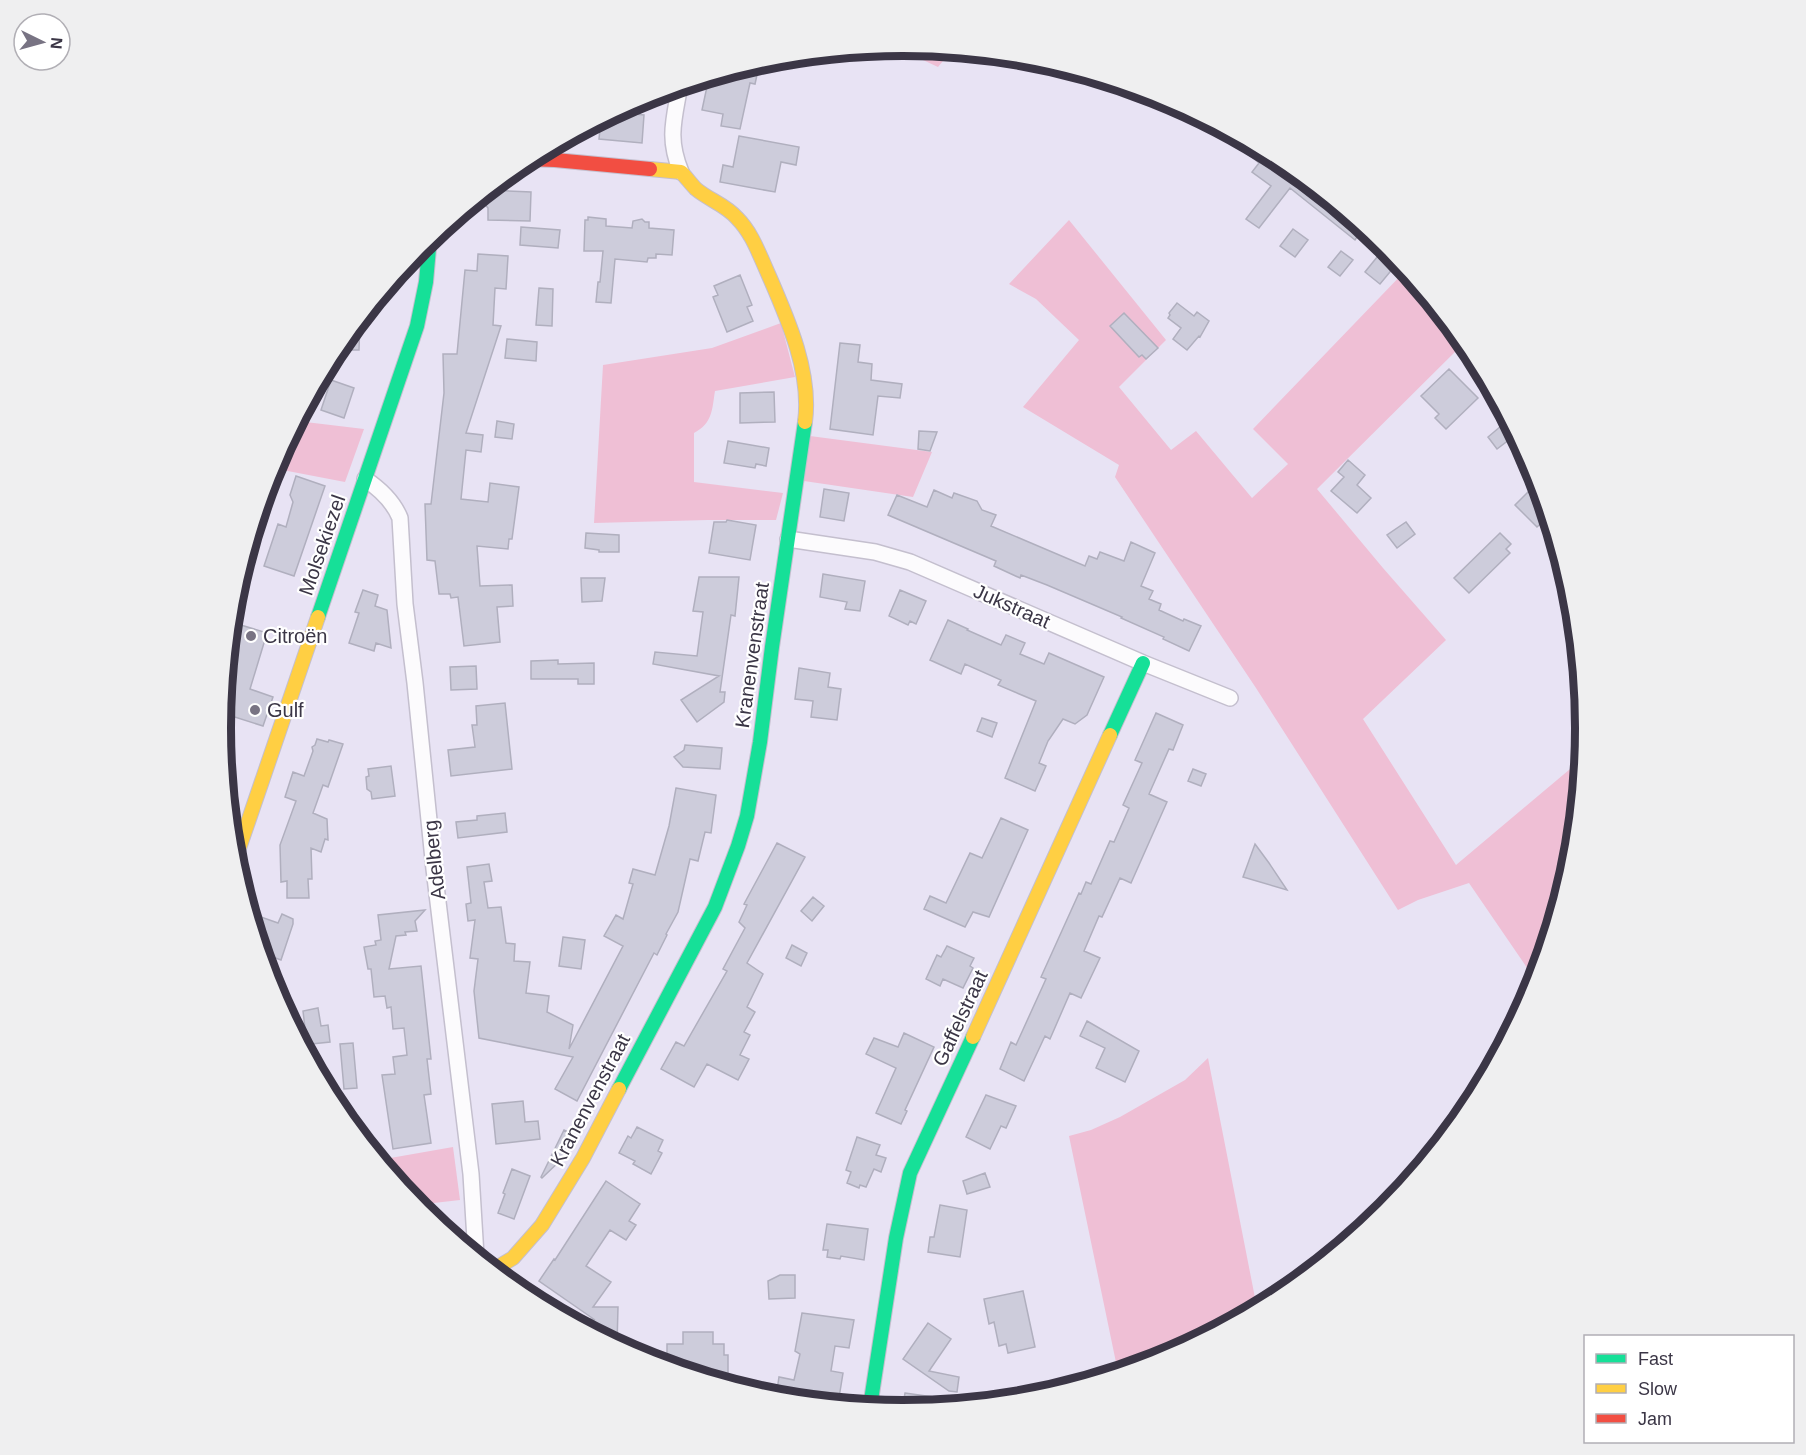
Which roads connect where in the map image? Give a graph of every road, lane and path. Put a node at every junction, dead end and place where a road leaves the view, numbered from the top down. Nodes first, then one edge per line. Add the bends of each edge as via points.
1 (679, 94) edge
2 (545, 160) edge
3 (681, 172) junction
4 (430, 251) edge
5 (365, 478) junction
6 (788, 539) junction
7 (1143, 663) junction
8 (1230, 698) dead end
9 (241, 842) edge
10 (475, 1246) edge
11 (500, 1266) edge
12 (871, 1399) edge

1 - 3 street via 672,134
2 - 3 street
3 - 6 street, Kranenvenstraat via 696,189 737,217 749,232 783,307 802,367 806,414
4 - 5 street, Molsekiezel via 425,298
5 - 9 street, Molsekiezel
5 - 10 street, Adelberg via 395,507 400,518 405,604 471,1174
6 - 7 street, Jukstraat via 875,552 910,562
6 - 11 street, Kranenvenstraat via 747,816 715,907 583,1158 542,1225 513,1258
7 - 8 street, Jukstraat
7 - 12 street, Gaffelstraat via 910,1173

